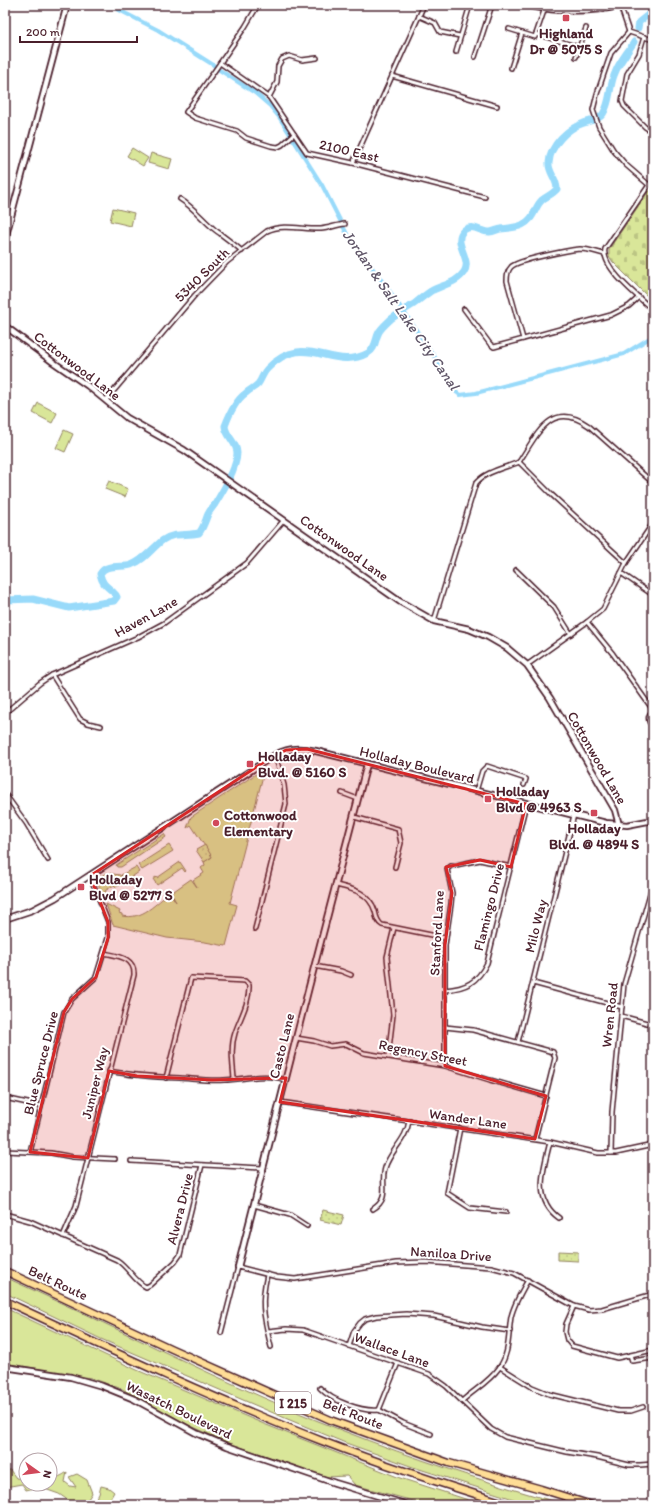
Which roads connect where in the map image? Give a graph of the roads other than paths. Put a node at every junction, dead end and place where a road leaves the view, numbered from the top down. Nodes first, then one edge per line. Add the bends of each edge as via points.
1 (67, 5) edge
2 (258, 5) edge
3 (424, 5) edge
4 (470, 5) edge
5 (492, 5) edge
6 (526, 5) edge
7 (621, 5) edge
8 (545, 7) edge
9 (419, 16) junction
10 (586, 28) dead end
11 (509, 29) dead end
12 (629, 32) junction
13 (522, 33) junction
14 (536, 34) junction
15 (460, 36) junction
16 (644, 37) junction
17 (653, 40) edge
18 (579, 47) junction
19 (456, 52) dead end
20 (475, 57) dead end
21 (576, 57) dead end
22 (318, 58) dead end
23 (220, 63) junction
24 (511, 68) dead end
25 (392, 76) junction
26 (269, 97) junction
27 (497, 106) dead end
28 (653, 132) edge
29 (293, 135) junction
30 (353, 163) junction
31 (651, 185) edge
32 (485, 197) dead end
33 (180, 199) dead end
34 (346, 224) dead end
35 (5, 239) edge
36 (242, 251) junction
37 (604, 254) junction
38 (639, 297) junction
39 (464, 309) dead end
40 (653, 310) edge
41 (5, 326) edge
42 (523, 339) junction
43 (106, 400) junction
44 (519, 462) junction
45 (653, 483) edge
46 (284, 520) junction
47 (653, 523) edge
48 (626, 563) junction
49 (516, 570) dead end
50 (621, 573) junction
51 (653, 595) edge
52 (434, 621) junction
53 (587, 622) junction
54 (571, 634) junction
55 (527, 665) junction
56 (52, 675) junction
57 (653, 711) edge
58 (5, 713) edge
59 (101, 726) dead end
60 (653, 726) edge
61 (275, 755) junction
62 (367, 764) junction
63 (524, 786) dead end
64 (476, 791) junction
65 (342, 793) dead end
66 (5, 794) edge
67 (358, 799) junction
68 (526, 804) junction
69 (574, 815) junction
70 (354, 816) junction
71 (653, 820) edge
72 (619, 825) junction
73 (48, 860) dead end
74 (395, 867) dead end
75 (511, 867) junction
76 (90, 876) junction
77 (653, 883) edge
78 (336, 885) junction
79 (5, 913) edge
80 (6, 919) edge
81 (394, 928) junction
82 (255, 929) dead end
83 (446, 938) junction
84 (104, 953) junction
85 (314, 966) junction
86 (351, 975) dead end
87 (533, 983) junction
88 (445, 990) junction
89 (622, 1007) junction
90 (621, 1016) junction
91 (653, 1023) edge
92 (445, 1027) junction
93 (296, 1038) junction
94 (518, 1042) junction
95 (388, 1056) junction
96 (445, 1066) junction
97 (109, 1071) junction
98 (166, 1078) junction
99 (234, 1079) junction
100 (285, 1080) junction
101 (546, 1096) junction
102 (5, 1098) edge
103 (280, 1102) junction
104 (41, 1106) junction
105 (409, 1121) junction
106 (460, 1128) junction
107 (535, 1139) junction
108 (550, 1142) junction
109 (653, 1145) edge
110 (5, 1151) edge
111 (30, 1152) junction
112 (611, 1153) junction
113 (88, 1158) junction
114 (115, 1159) dead end
115 (131, 1161) dead end
116 (202, 1165) junction
117 (263, 1168) junction
118 (254, 1205) junction
119 (373, 1209) dead end
120 (506, 1212) dead end
121 (5, 1214) edge
122 (559, 1218) dead end
123 (307, 1226) dead end
124 (63, 1236) junction
125 (238, 1267) junction
126 (5, 1271) edge
127 (267, 1275) junction
128 (528, 1280) junction
129 (653, 1294) edge
130 (5, 1301) edge
131 (574, 1306) junction
132 (268, 1331) junction
133 (510, 1331) junction
134 (221, 1333) dead end
135 (349, 1346) junction
136 (271, 1347) dead end
137 (653, 1350) edge
138 (630, 1355) junction
139 (653, 1358) edge
140 (398, 1363) junction
141 (5, 1367) edge
142 (500, 1367) junction
143 (320, 1388) dead end
144 (462, 1401) junction
145 (643, 1407) dead end
146 (379, 1410) junction
147 (431, 1434) dead end
148 (653, 1464) edge
149 (408, 1505) edge
150 (511, 1505) edge
151 (592, 1505) edge

1 - 35 street
2 - 23 street
3 - 9 street
4 - 15 street
5 - 20 street
6 - 8 street
7 - 8 street via 584,10
7 - 12 street
8 - 14 street
9 - 15 street via 435,23 440,32
9 - 25 street
10 - 18 street
11 - 13 street
12 - 16 street
12 - 31 street via 612,53 593,110 608,143 626,165
13 - 14 street via 535,37
13 - 24 street
14 - 18 street
15 - 19 street
16 - 17 street
16 - 28 street via 639,54 627,76 622,103 645,128
18 - 21 street
22 - 26 street via 302,60 289,56 282,59 278,66 277,82
23 - 26 street, 2100 East
23 - 29 street via 186,112 195,118 237,131 246,138 272,146 282,145
25 - 27 street
25 - 30 street
26 - 29 street, 2100 East
29 - 30 street, 2100 East via 308,153
30 - 32 street, 2100 East
31 - 37 street
33 - 36 street
34 - 36 street, 5340 South via 321,229 273,228
36 - 43 street, 5340 South via 227,262 190,300
37 - 38 street via 607,263
37 - 42 street via 585,250 567,251 510,267 507,281
38 - 40 street
38 - 42 street via 611,314
39 - 42 street via 494,347
41 - 43 street, Cottonwood Lane
43 - 46 street, Cottonwood Lane via 136,424 184,450
44 - 45 street via 546,423 558,417 572,417 583,421
44 - 48 street
44 - 52 street via 487,474 476,483
46 - 52 street, Cottonwood Lane via 399,601
46 - 56 street, Haven Lane via 247,563 164,623
47 - 48 street
48 - 50 street
49 - 54 street via 554,607
50 - 51 street
50 - 53 street via 605,606
52 - 55 street, Cottonwood Lane via 469,629 488,637 507,648
53 - 54 street
53 - 57 street
54 - 55 street
55 - 72 street, Cottonwood Lane via 550,698 612,803
56 - 58 street, Haven Lane
56 - 59 street via 80,718
57 - 60 street via 648,718
61 - 62 street, Holladay Boulevard via 289,749 302,749
61 - 76 street, Holladay Boulevard
61 - 82 street via 284,784 286,804
62 - 64 street, Holladay Boulevard
62 - 67 street, Casto Lane
63 - 64 street via 526,779 487,766 482,771
64 - 68 street, Holladay Boulevard
65 - 67 street
66 - 73 street
67 - 70 street, Casto Lane
68 - 69 street, Holladay Boulevard
68 - 75 street, Flamingo Drive
69 - 72 street, Holladay Boulevard
69 - 87 street, Milo Way
70 - 74 street via 398,829 401,844
70 - 78 street, Casto Lane
71 - 72 street, Holladay Boulevard
75 - 83 street, Stanford Lane via 480,860 446,869 452,893
75 - 88 street, Flamingo Drive via 490,952 483,970 467,986
76 - 80 street, Holladay Boulevard via 41,906
76 - 84 street, Blue Spruce Drive via 109,925
77 - 89 street, Wren Road via 626,973
78 - 81 street via 364,895 373,905 379,923
78 - 85 street, Casto Lane
79 - 80 street
81 - 83 street
81 - 95 street via 387,959 393,1015
83 - 88 street, Stanford Lane
84 - 97 street, Juniper Way via 127,960 134,970
84 - 104 street, Blue Spruce Drive via 96,977 74,997 66,1009
85 - 86 street via 341,970
85 - 93 street, Casto Lane
87 - 89 street
87 - 94 street, Milo Way
88 - 92 street, Stanford Lane
89 - 90 street, Wren Road
90 - 91 street
90 - 112 street, Wren Road
92 - 94 street via 473,1030
92 - 96 street, Stanford Lane
93 - 95 street, Regency Street via 330,1046 346,1044 364,1053
93 - 100 street, Casto Lane
94 - 101 street via 554,1053
95 - 96 street, Regency Street
96 - 101 street, Regency Street
97 - 98 street via 131,1076
97 - 113 street, Juniper Way
98 - 99 street
98 - 99 street via 191,978 248,983 246,1005 233,1043
99 - 100 street via 278,1077
100 - 103 street, Casto Lane
101 - 107 street
102 - 104 street
103 - 105 street, Wander Lane
103 - 117 street, Casto Lane
104 - 111 street, Blue Spruce Drive
105 - 106 street, Wander Lane
105 - 119 street via 386,1166 382,1200
106 - 107 street, Wander Lane
106 - 120 street via 447,1193 473,1209
107 - 108 street, Wander Lane
108 - 112 street, Wander Lane via 598,1153
108 - 122 street via 541,1186 548,1206
109 - 112 street, Wander Lane
110 - 111 street
111 - 113 street
113 - 114 street
113 - 124 street, Juniper Way via 76,1206
115 - 116 street
116 - 117 street
116 - 124 street, Alvera Drive via 180,1255 149,1286 143,1286 117,1260
117 - 118 street, Casto Lane
118 - 123 street via 290,1215
118 - 125 street, Casto Lane
121 - 124 street, Alvera Drive via 25,1219
125 - 127 street, Naniloa Drive
125 - 134 street, Casto Lane
126 - 151 highway, Belt Route / I 215 via 333,1421 449,1463
127 - 128 street, Naniloa Drive via 301,1279 383,1264 426,1262 495,1268
127 - 132 street via 262,1298
128 - 131 street, Naniloa Drive
128 - 133 street via 514,1306
129 - 131 street, Naniloa Drive via 598,1310
130 - 150 highway, I 215 via 160,1373 322,1441 441,1484
131 - 138 street via 565,1328 565,1336 569,1343 576,1348 614,1357
132 - 135 street, Wallace Lane via 299,1329
132 - 136 street
133 - 135 street via 434,1316 376,1316 360,1323
133 - 142 street via 507,1351
135 - 140 street, Wallace Lane
137 - 138 street
138 - 139 street via 632,1361
140 - 144 street, Wallace Lane via 434,1377
140 - 146 street
141 - 149 street, Wasatch Boulevard via 71,1377 102,1386 126,1395 196,1433 227,1446 335,1484
142 - 144 street via 490,1379
142 - 145 street via 532,1387 549,1394 618,1411 631,1411
143 - 146 street via 329,1396 348,1404
144 - 148 street, Wallace Lane via 491,1430 505,1437 629,1464
146 - 147 street via 406,1425

